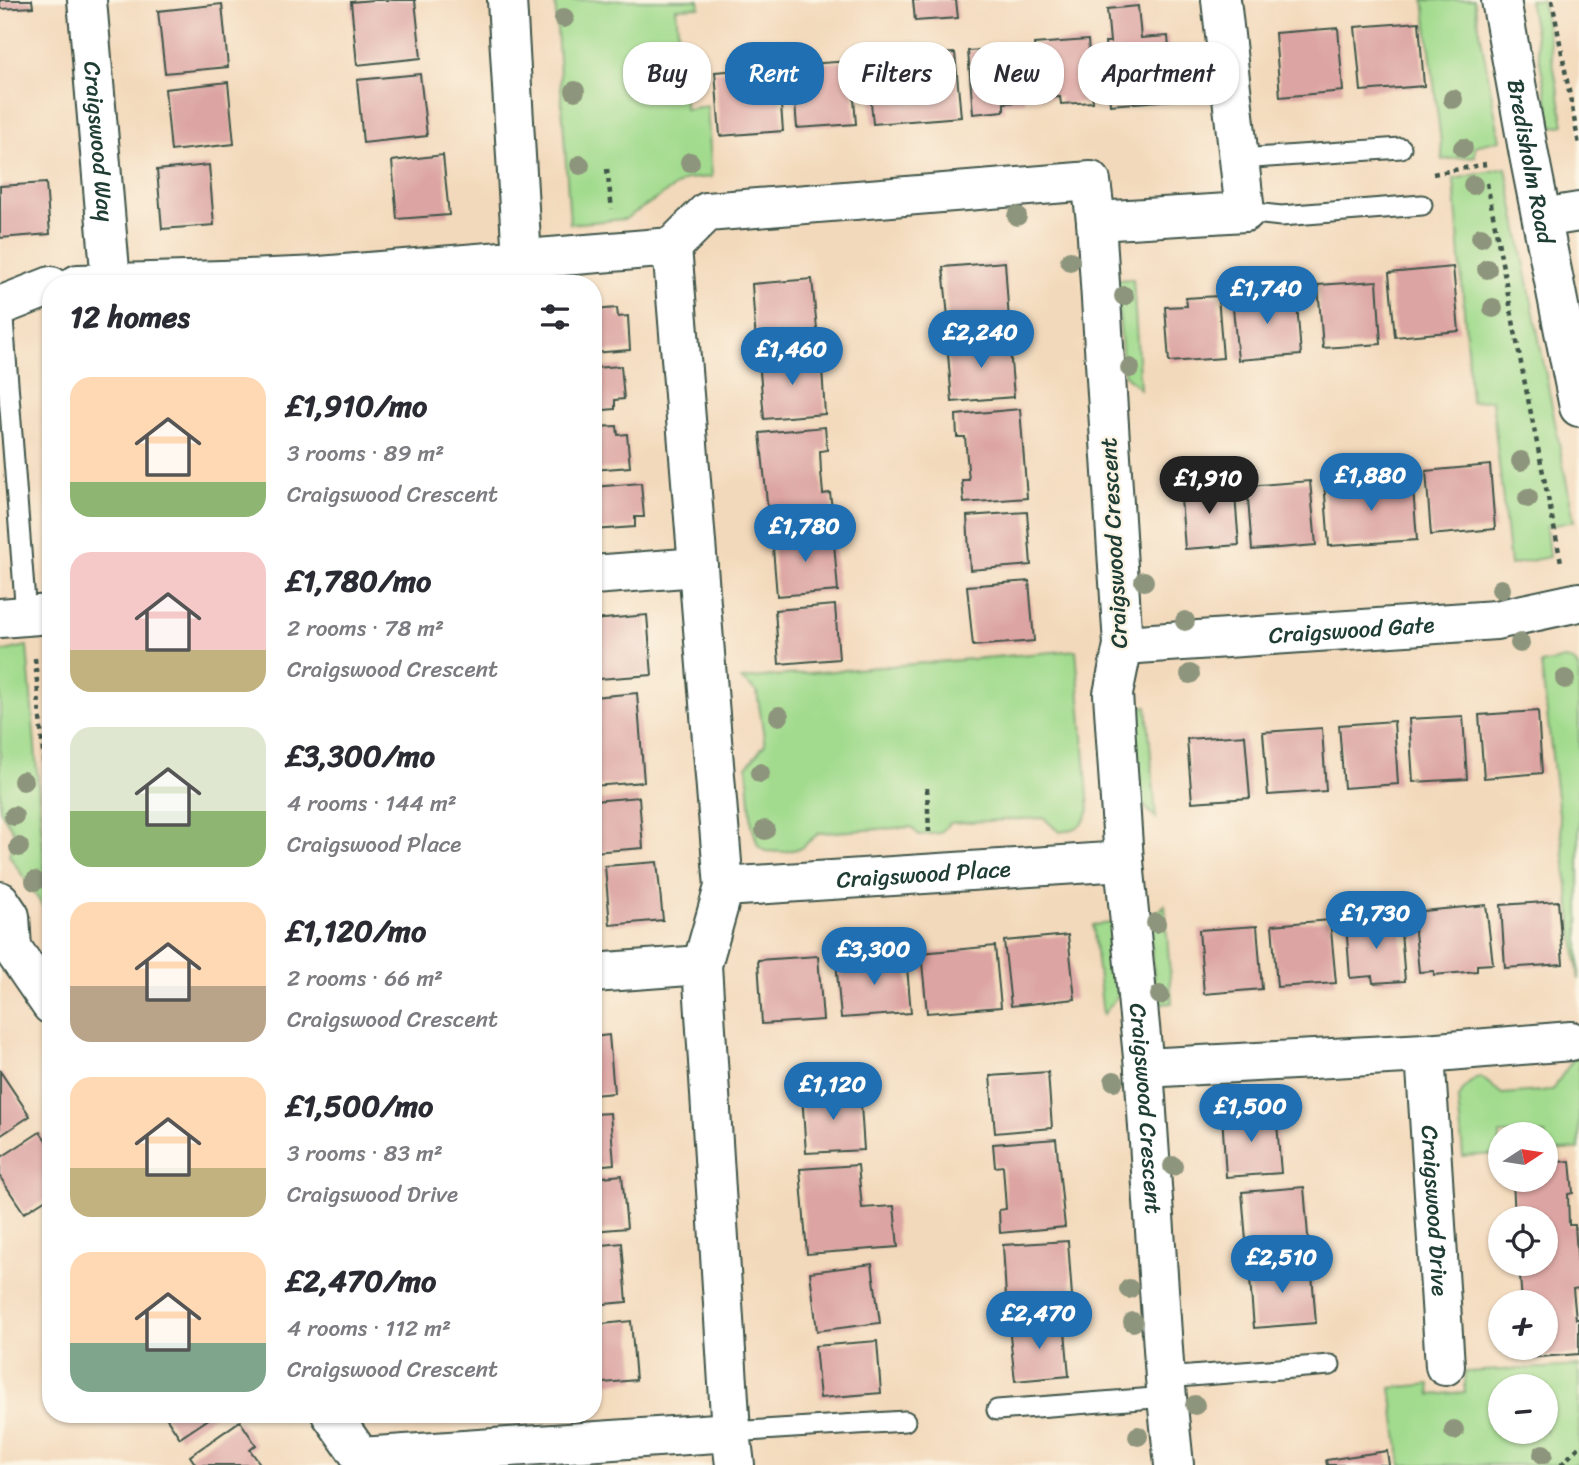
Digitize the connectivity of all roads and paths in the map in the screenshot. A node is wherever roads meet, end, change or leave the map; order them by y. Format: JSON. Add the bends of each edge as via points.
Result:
{"nodes":[{"id":1,"x":87,"y":0,"type":"edge"},
{"id":2,"x":507,"y":0,"type":"edge"},
{"id":3,"x":1221,"y":0,"type":"edge"},
{"id":4,"x":1501,"y":0,"type":"edge"},
{"id":5,"x":1552,"y":0,"type":"edge"},
{"id":6,"x":1579,"y":145,"type":"edge"},
{"id":7,"x":1401,"y":148,"type":"dead end"},
{"id":8,"x":1481,"y":152,"type":"dead end"},
{"id":9,"x":1240,"y":159,"type":"junction"},
{"id":10,"x":1422,"y":205,"type":"dead end"},
{"id":11,"x":1245,"y":212,"type":"junction"},
{"id":12,"x":1579,"y":212,"type":"edge"},
{"id":13,"x":1542,"y":218,"type":"junction"},
{"id":14,"x":1096,"y":221,"type":"junction"},
{"id":15,"x":672,"y":247,"type":"junction"},
{"id":16,"x":522,"y":260,"type":"junction"},
{"id":17,"x":95,"y":275,"type":"edge"},
{"id":18,"x":441,"y":275,"type":"edge"},
{"id":19,"x":42,"y":290,"type":"edge"},
{"id":20,"x":1,"y":306,"type":"edge"},
{"id":21,"x":1579,"y":407,"type":"edge"},
{"id":22,"x":698,"y":567,"type":"junction"},
{"id":23,"x":602,"y":574,"type":"edge"},
{"id":24,"x":1574,"y":603,"type":"edge"},
{"id":25,"x":27,"y":615,"type":"edge"},
{"id":26,"x":1123,"y":645,"type":"junction"},
{"id":27,"x":42,"y":761,"type":"edge"},
{"id":28,"x":1124,"y":861,"type":"junction"},
{"id":29,"x":724,"y":887,"type":"junction"},
{"id":30,"x":0,"y":901,"type":"edge"},
{"id":31,"x":702,"y":965,"type":"junction"},
{"id":32,"x":602,"y":972,"type":"edge"},
{"id":33,"x":42,"y":992,"type":"edge"},
{"id":34,"x":1571,"y":1041,"type":"dead end"},
{"id":35,"x":1425,"y":1053,"type":"junction"},
{"id":36,"x":1143,"y":1068,"type":"junction"},
{"id":37,"x":1330,"y":1366,"type":"dead end"},
{"id":38,"x":1445,"y":1366,"type":"dead end"},
{"id":39,"x":1166,"y":1388,"type":"junction"},
{"id":40,"x":996,"y":1409,"type":"dead end"},
{"id":41,"x":905,"y":1421,"type":"dead end"},
{"id":42,"x":337,"y":1423,"type":"edge"},
{"id":43,"x":1579,"y":1447,"type":"edge"},
{"id":44,"x":733,"y":1448,"type":"edge"},
{"id":45,"x":360,"y":1461,"type":"edge"},
{"id":46,"x":1174,"y":1465,"type":"edge"},
{"id":47,"x":1561,"y":1465,"type":"edge"}],
"edges":[{"from":1,"to":17,"type":"street","name":"Craigswood Way"},
{"from":2,"to":16,"type":"street"},
{"from":3,"to":9,"type":"street"},
{"from":4,"to":13,"type":"street","name":"Bredisholm Road"},
{"from":5,"to":6,"type":"path"},
{"from":7,"to":9,"type":"lane"},
{"from":8,"to":24,"type":"path","via":[[1524,379]]},
{"from":9,"to":11,"type":"street"},
{"from":10,"to":11,"type":"lane","via":[[1281,216]]},
{"from":11,"to":14,"type":"street"},
{"from":12,"to":13,"type":"street"},
{"from":13,"to":21,"type":"street","name":"Bredisholm Road"},
{"from":14,"to":15,"type":"street","name":"Craigswood Crescent","via":[[1091,181],[707,212]]},
{"from":14,"to":26,"type":"street","name":"Craigswood Crescent"},
{"from":15,"to":16,"type":"street"},
{"from":15,"to":22,"type":"street"},
{"from":16,"to":18,"type":"street"},
{"from":19,"to":20,"type":"street"},
{"from":20,"to":25,"type":"lane"},
{"from":22,"to":23,"type":"street"},
{"from":22,"to":29,"type":"street"},
{"from":24,"to":26,"type":"street","name":"Craigswood Gate","via":[[1496,621]]},
{"from":25,"to":27,"type":"path"},
{"from":26,"to":28,"type":"street","name":"Craigswood Crescent","via":[[1113,694]]},
{"from":28,"to":29,"type":"street","name":"Craigswood Place"},
{"from":28,"to":36,"type":"street","name":"Craigswood Crescent"},
{"from":29,"to":31,"type":"street"},
{"from":30,"to":33,"type":"street","via":[[10,916],[12,948]]},
{"from":31,"to":32,"type":"street"},
{"from":31,"to":44,"type":"street"},
{"from":34,"to":35,"type":"street"},
{"from":35,"to":36,"type":"street"},
{"from":35,"to":38,"type":"street","name":"Craigswood Drive"},
{"from":36,"to":39,"type":"street","name":"Craigswood Crescent"},
{"from":37,"to":39,"type":"lane"},
{"from":39,"to":40,"type":"lane"},
{"from":39,"to":46,"type":"street","name":"Craigswood Crescent"},
{"from":41,"to":44,"type":"lane"},
{"from":42,"to":45,"type":"street"},
{"from":43,"to":47,"type":"path"},
{"from":44,"to":45,"type":"street"}]}
